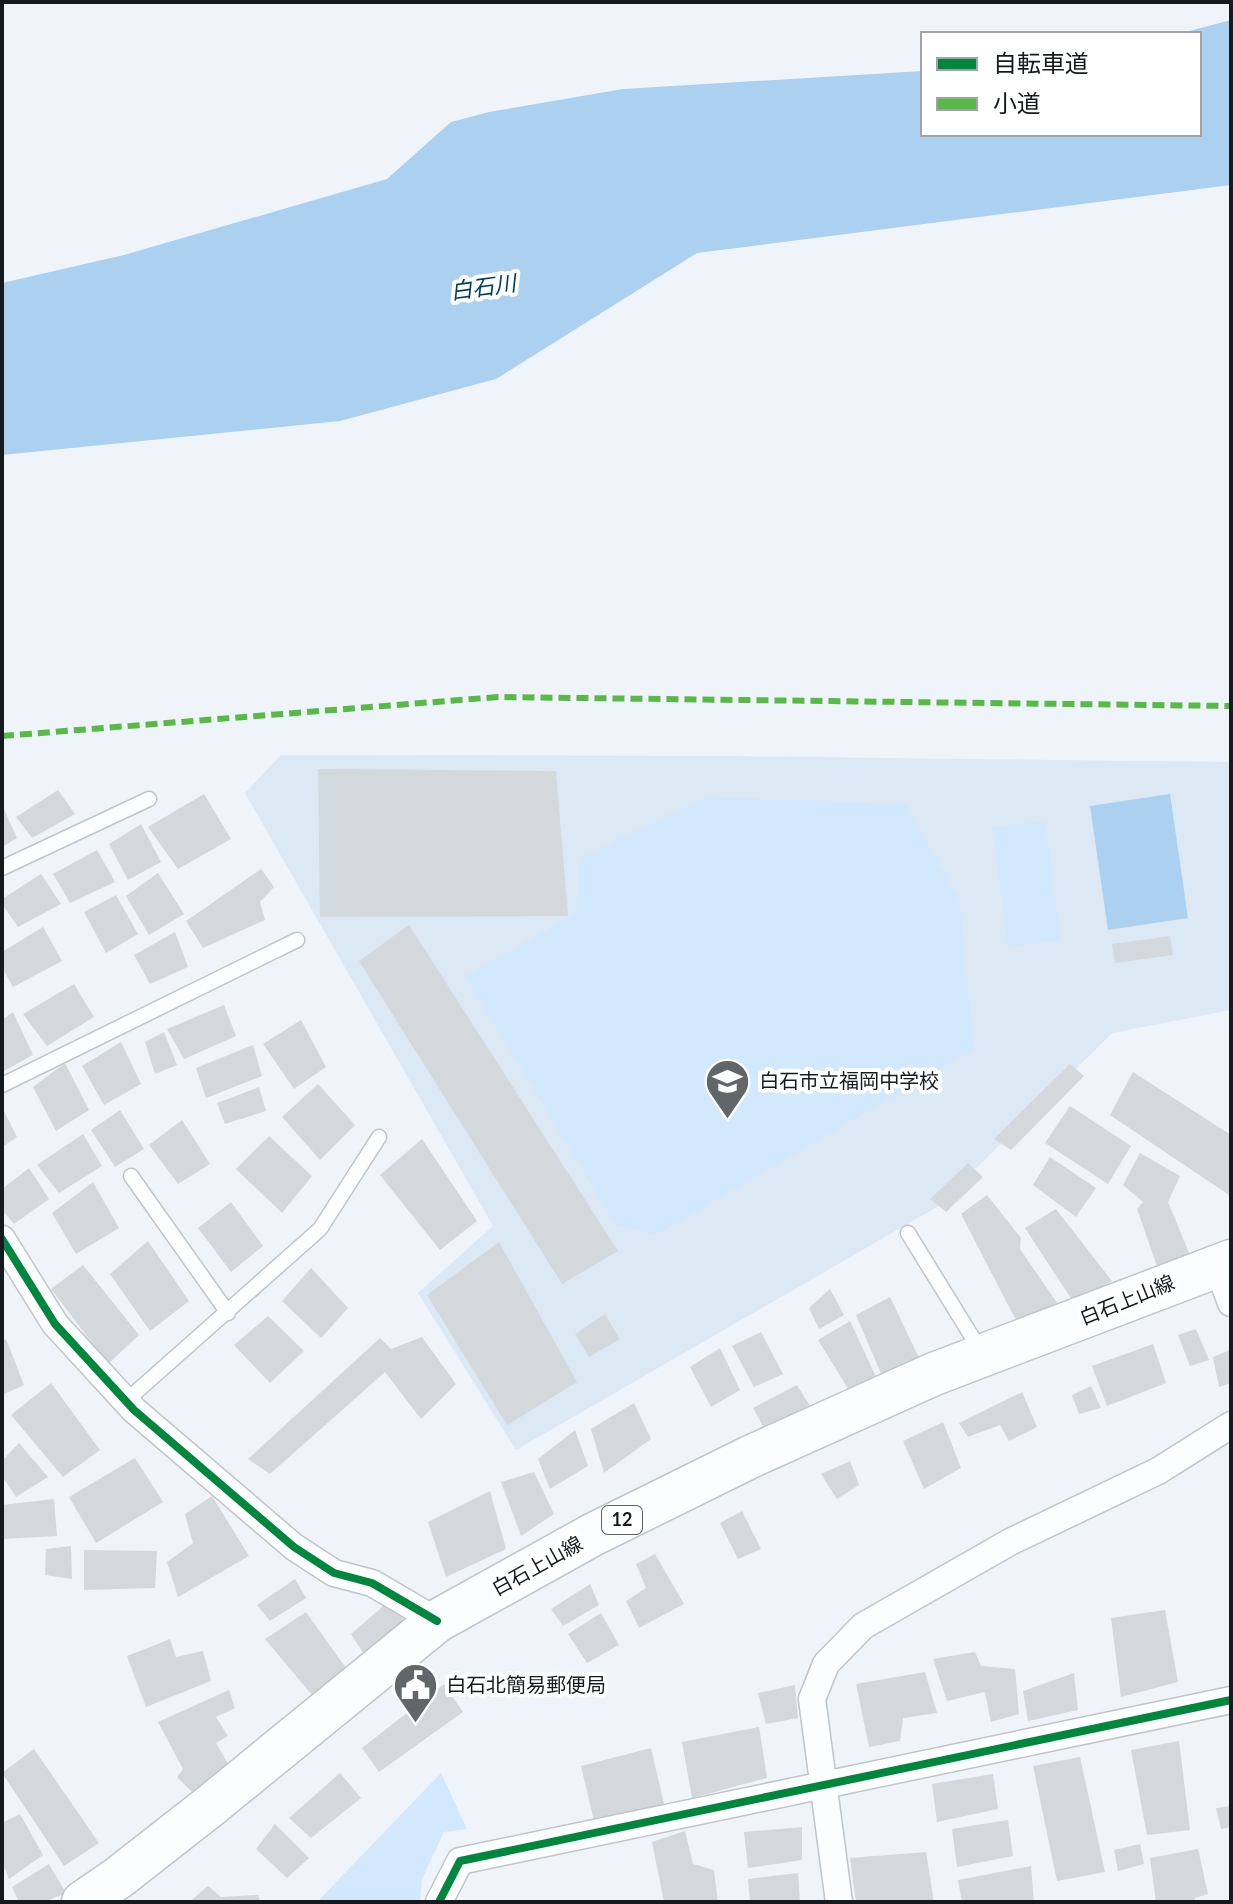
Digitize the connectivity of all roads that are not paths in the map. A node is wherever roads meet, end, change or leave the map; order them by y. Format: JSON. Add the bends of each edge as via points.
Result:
{"nodes":[{"id":1,"x":149,"y":799,"type":"dead end"},
{"id":2,"x":2,"y":868,"type":"edge"},
{"id":3,"x":297,"y":940,"type":"dead end"},
{"id":4,"x":2,"y":1085,"type":"edge"},
{"id":5,"x":379,"y":1137,"type":"dead end"},
{"id":6,"x":131,"y":1176,"type":"dead end"},
{"id":7,"x":908,"y":1233,"type":"dead end"},
{"id":8,"x":2,"y":1239,"type":"edge"},
{"id":9,"x":1224,"y":1263,"type":"edge"},
{"id":10,"x":1231,"y":1303,"type":"edge"},
{"id":11,"x":228,"y":1313,"type":"junction"},
{"id":12,"x":984,"y":1357,"type":"junction"},
{"id":13,"x":126,"y":1401,"type":"junction"},
{"id":14,"x":1231,"y":1425,"type":"edge"},
{"id":15,"x":437,"y":1621,"type":"junction"},
{"id":16,"x":1231,"y":1700,"type":"edge"},
{"id":17,"x":823,"y":1785,"type":"junction"},
{"id":18,"x":83,"y":1902,"type":"edge"},
{"id":19,"x":439,"y":1902,"type":"edge"},
{"id":20,"x":839,"y":1902,"type":"edge"}],
"edges":[{"from":1,"to":2,"type":"lane"},
{"from":3,"to":4,"type":"lane"},
{"from":5,"to":11,"type":"lane","via":[[320,1229]]},
{"from":6,"to":11,"type":"lane"},
{"from":7,"to":12,"type":"lane"},
{"from":8,"to":13,"type":"street","via":[[55,1324]]},
{"from":9,"to":10,"type":"street"},
{"from":9,"to":12,"type":"main road","name":"白石上山線","number":"12"},
{"from":11,"to":13,"type":"lane"},
{"from":12,"to":15,"type":"main road","name":"白石上山線","number":"12","via":[[934,1374],[750,1457],[594,1534]]},
{"from":13,"to":15,"type":"street","via":[[294,1547],[334,1573],[372,1583]]},
{"from":14,"to":17,"type":"street","via":[[1158,1471],[1010,1542],[863,1626],[826,1664],[812,1699]]},
{"from":15,"to":18,"type":"main road","name":"白石上山線","number":"12"},
{"from":16,"to":17,"type":"street"},
{"from":17,"to":19,"type":"street","via":[[460,1861]]},
{"from":17,"to":20,"type":"street"}]}
